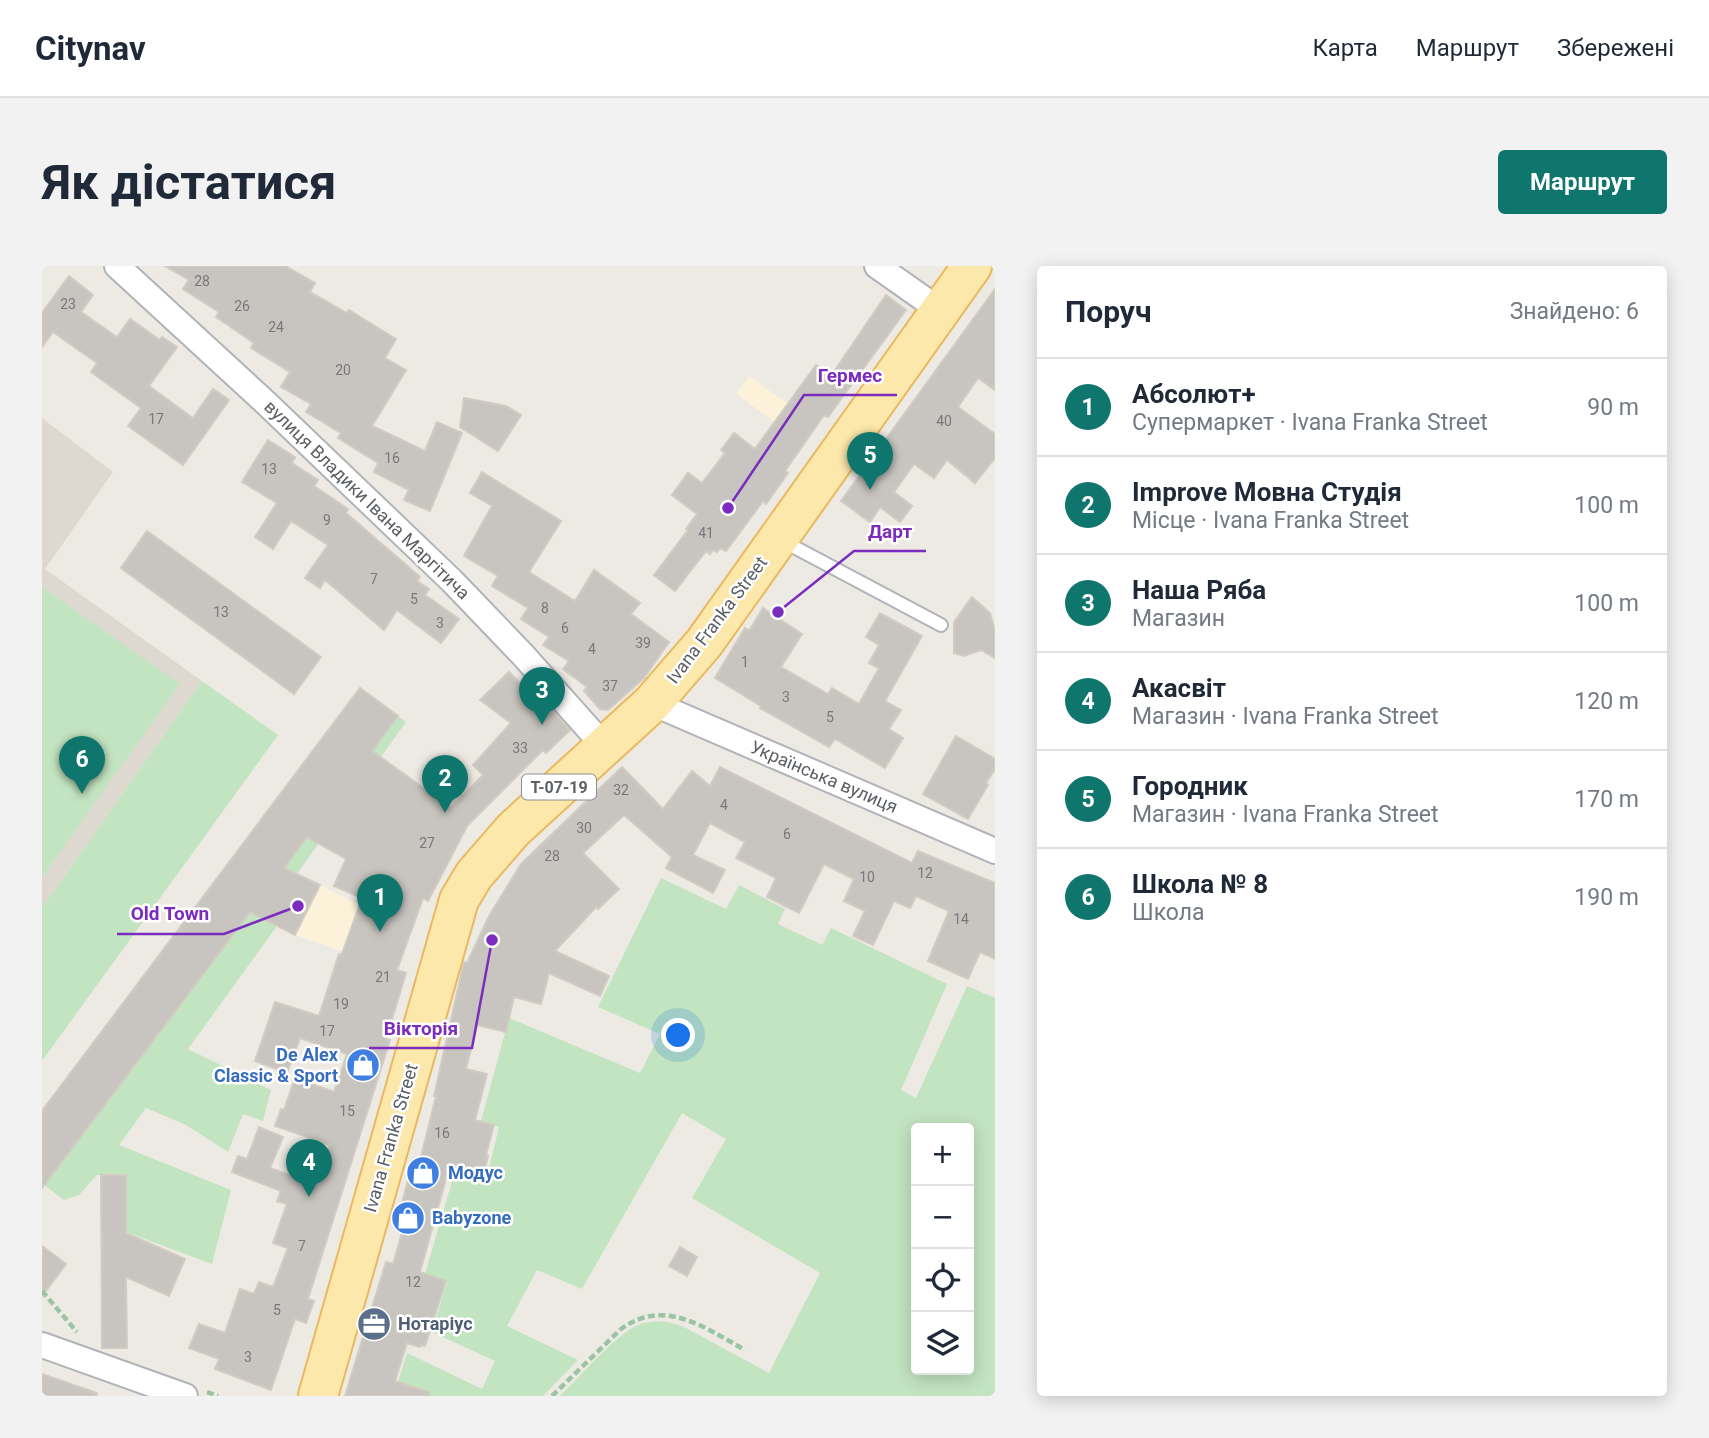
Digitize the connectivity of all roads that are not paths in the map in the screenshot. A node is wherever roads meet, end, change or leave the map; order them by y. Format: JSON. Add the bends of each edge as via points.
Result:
{"nodes":[{"id":1,"x":117,"y":266,"type":"edge"},
{"id":2,"x":877,"y":266,"type":"edge"},
{"id":3,"x":972,"y":266,"type":"edge"},
{"id":4,"x":941,"y":311,"type":"junction"},
{"id":5,"x":779,"y":538,"type":"junction"},
{"id":6,"x":942,"y":625,"type":"dead end"},
{"id":7,"x":652,"y":704,"type":"junction"},
{"id":8,"x":604,"y":746,"type":"junction"},
{"id":9,"x":995,"y":851,"type":"edge"},
{"id":10,"x":42,"y":1345,"type":"edge"},
{"id":11,"x":185,"y":1396,"type":"edge"},
{"id":12,"x":318,"y":1396,"type":"edge"}],
"edges":[{"from":1,"to":8,"type":"street","name":"вулиця Владики Івана Маргітича","via":[[452,581]]},
{"from":2,"to":4,"type":"street"},
{"from":3,"to":4,"type":"main road","name":"Ivana Franka Street","number":"Т-07-19"},
{"from":4,"to":5,"type":"main road","name":"Ivana Franka Street","number":"Т-07-19"},
{"from":5,"to":6,"type":"lane"},
{"from":5,"to":7,"type":"main road","name":"Ivana Franka Street","number":"Т-07-19","via":[[705,643]]},
{"from":7,"to":8,"type":"main road","name":"Ivana Franka Street","number":"Т-07-19"},
{"from":7,"to":9,"type":"street","name":"Українська вулиця"},
{"from":8,"to":12,"type":"main road","name":"Ivana Franka Street","number":"Т-07-19","via":[[513,830],[459,900]]},
{"from":10,"to":11,"type":"street"}]}
